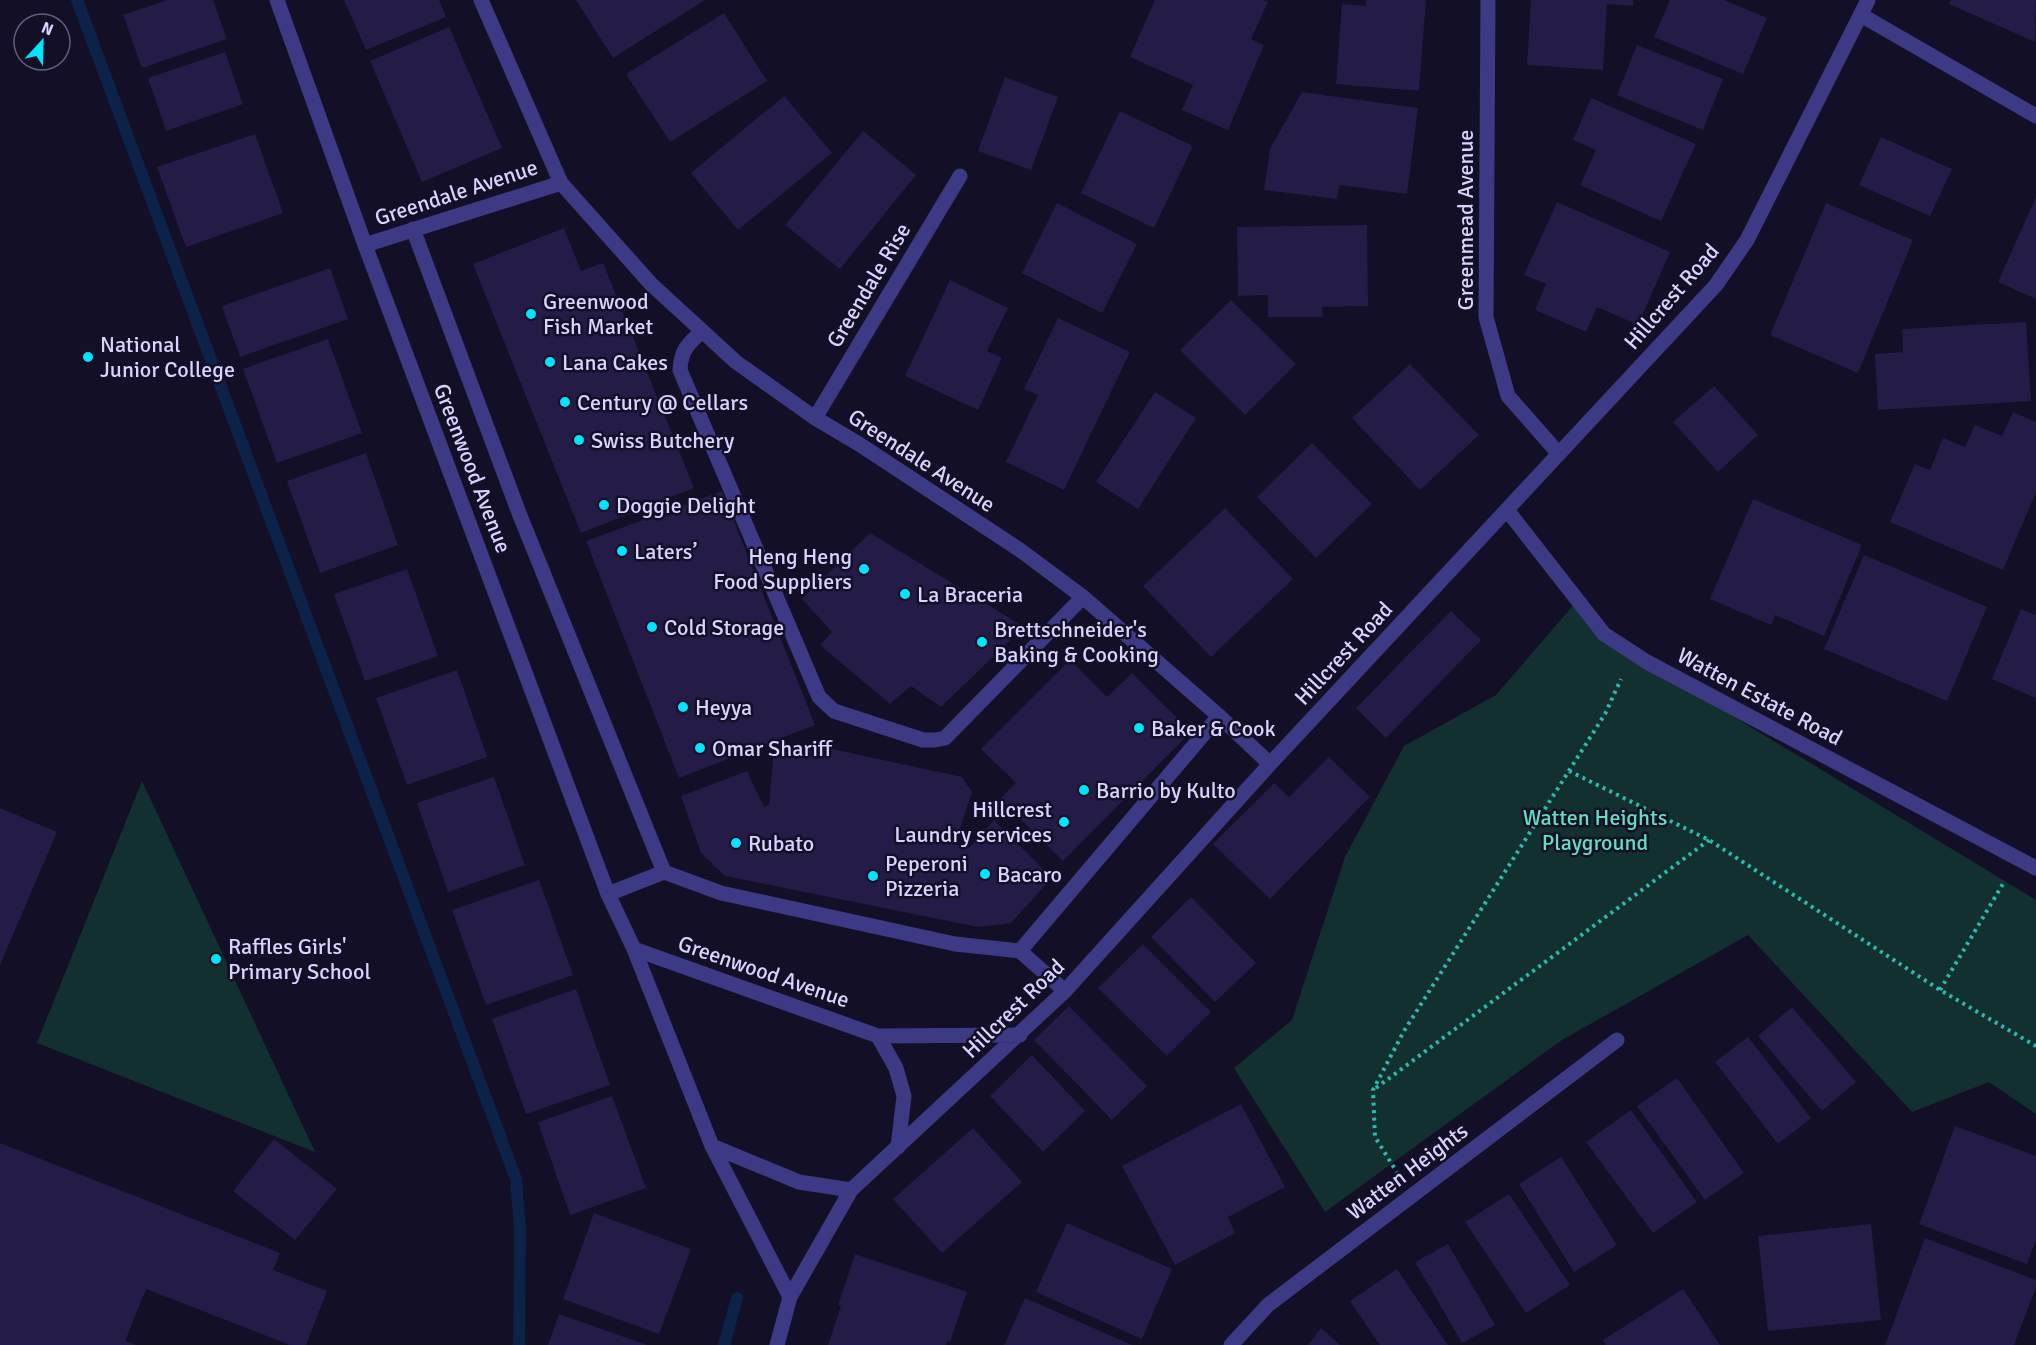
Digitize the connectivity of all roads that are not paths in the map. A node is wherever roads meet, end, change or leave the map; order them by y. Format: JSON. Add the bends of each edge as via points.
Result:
{"nodes":[{"id":1,"x":277,"y":0,"type":"edge"},
{"id":2,"x":481,"y":0,"type":"edge"},
{"id":3,"x":1488,"y":0,"type":"edge"},
{"id":4,"x":1868,"y":0,"type":"edge"},
{"id":5,"x":1861,"y":15,"type":"junction"},
{"id":6,"x":2036,"y":116,"type":"edge"},
{"id":7,"x":960,"y":176,"type":"dead end"},
{"id":8,"x":561,"y":183,"type":"junction"},
{"id":9,"x":413,"y":229,"type":"junction"},
{"id":10,"x":365,"y":245,"type":"junction"},
{"id":11,"x":702,"y":331,"type":"junction"},
{"id":12,"x":814,"y":418,"type":"junction"},
{"id":13,"x":1559,"y":454,"type":"junction"},
{"id":14,"x":1507,"y":510,"type":"junction"},
{"id":15,"x":1083,"y":597,"type":"junction"},
{"id":16,"x":1219,"y":716,"type":"junction"},
{"id":17,"x":1270,"y":764,"type":"junction"},
{"id":18,"x":2036,"y":868,"type":"edge"},
{"id":19,"x":664,"y":872,"type":"junction"},
{"id":20,"x":608,"y":894,"type":"junction"},
{"id":21,"x":634,"y":949,"type":"junction"},
{"id":22,"x":1020,"y":951,"type":"junction"},
{"id":23,"x":1065,"y":991,"type":"junction"},
{"id":24,"x":1020,"y":1035,"type":"junction"},
{"id":25,"x":878,"y":1036,"type":"junction"},
{"id":26,"x":1617,"y":1040,"type":"dead end"},
{"id":27,"x":712,"y":1146,"type":"junction"},
{"id":28,"x":898,"y":1147,"type":"junction"},
{"id":29,"x":851,"y":1190,"type":"junction"},
{"id":30,"x":790,"y":1297,"type":"junction"},
{"id":31,"x":777,"y":1345,"type":"edge"},
{"id":32,"x":1231,"y":1345,"type":"edge"}],
"edges":[{"from":1,"to":10,"type":"street","name":"Greenwood Avenue"},
{"from":2,"to":8,"type":"street","name":"Greendale Avenue"},
{"from":3,"to":13,"type":"street","name":"Greenmead Avenue","via":[[1486,317],[1508,396]]},
{"from":4,"to":5,"type":"street","name":"Hillcrest Road"},
{"from":5,"to":6,"type":"street"},
{"from":5,"to":13,"type":"street","name":"Hillcrest Road","via":[[1748,240],[1716,285]]},
{"from":7,"to":12,"type":"street","name":"Greendale Rise"},
{"from":8,"to":9,"type":"street","name":"Greendale Avenue"},
{"from":8,"to":11,"type":"street","name":"Greendale Avenue","via":[[651,284]]},
{"from":9,"to":10,"type":"street","name":"Greendale Avenue"},
{"from":9,"to":19,"type":"street","name":"Greenwood Avenue","via":[[519,513]]},
{"from":10,"to":20,"type":"street","name":"Greenwood Avenue"},
{"from":11,"to":12,"type":"street","name":"Greendale Avenue","via":[[736,362]]},
{"from":11,"to":15,"type":"street","via":[[681,356],[680,370],[819,697],[834,711],[923,740],[945,738]]},
{"from":12,"to":15,"type":"street","name":"Greendale Avenue","via":[[1020,550]]},
{"from":13,"to":14,"type":"street","name":"Hillcrest Road"},
{"from":14,"to":17,"type":"street","name":"Hillcrest Road"},
{"from":14,"to":18,"type":"street","name":"Watten Estate Road","via":[[1604,634],[1647,662]]},
{"from":15,"to":16,"type":"street","name":"Greendale Avenue"},
{"from":16,"to":17,"type":"street","name":"Greendale Avenue"},
{"from":16,"to":22,"type":"street"},
{"from":17,"to":23,"type":"street","name":"Hillcrest Road"},
{"from":19,"to":20,"type":"street"},
{"from":19,"to":22,"type":"street","via":[[721,893],[955,944]]},
{"from":20,"to":21,"type":"street","name":"Greenwood Avenue"},
{"from":21,"to":25,"type":"street","name":"Greenwood Avenue"},
{"from":21,"to":27,"type":"street","name":"Greenwood Avenue"},
{"from":22,"to":23,"type":"street"},
{"from":23,"to":24,"type":"street","name":"Hillcrest Road"},
{"from":24,"to":25,"type":"street","name":"Greenwood Avenue"},
{"from":24,"to":28,"type":"street","name":"Hillcrest Road"},
{"from":25,"to":28,"type":"street","via":[[896,1068],[904,1096]]},
{"from":26,"to":32,"type":"street","name":"Watten Heights","via":[[1268,1305]]},
{"from":27,"to":29,"type":"street","via":[[799,1182]]},
{"from":27,"to":30,"type":"street","name":"Greenwood Avenue"},
{"from":28,"to":29,"type":"street","name":"Hillcrest Road"},
{"from":29,"to":30,"type":"street","name":"Hillcrest Road"},
{"from":30,"to":31,"type":"street","name":"Hillcrest Road"}]}
